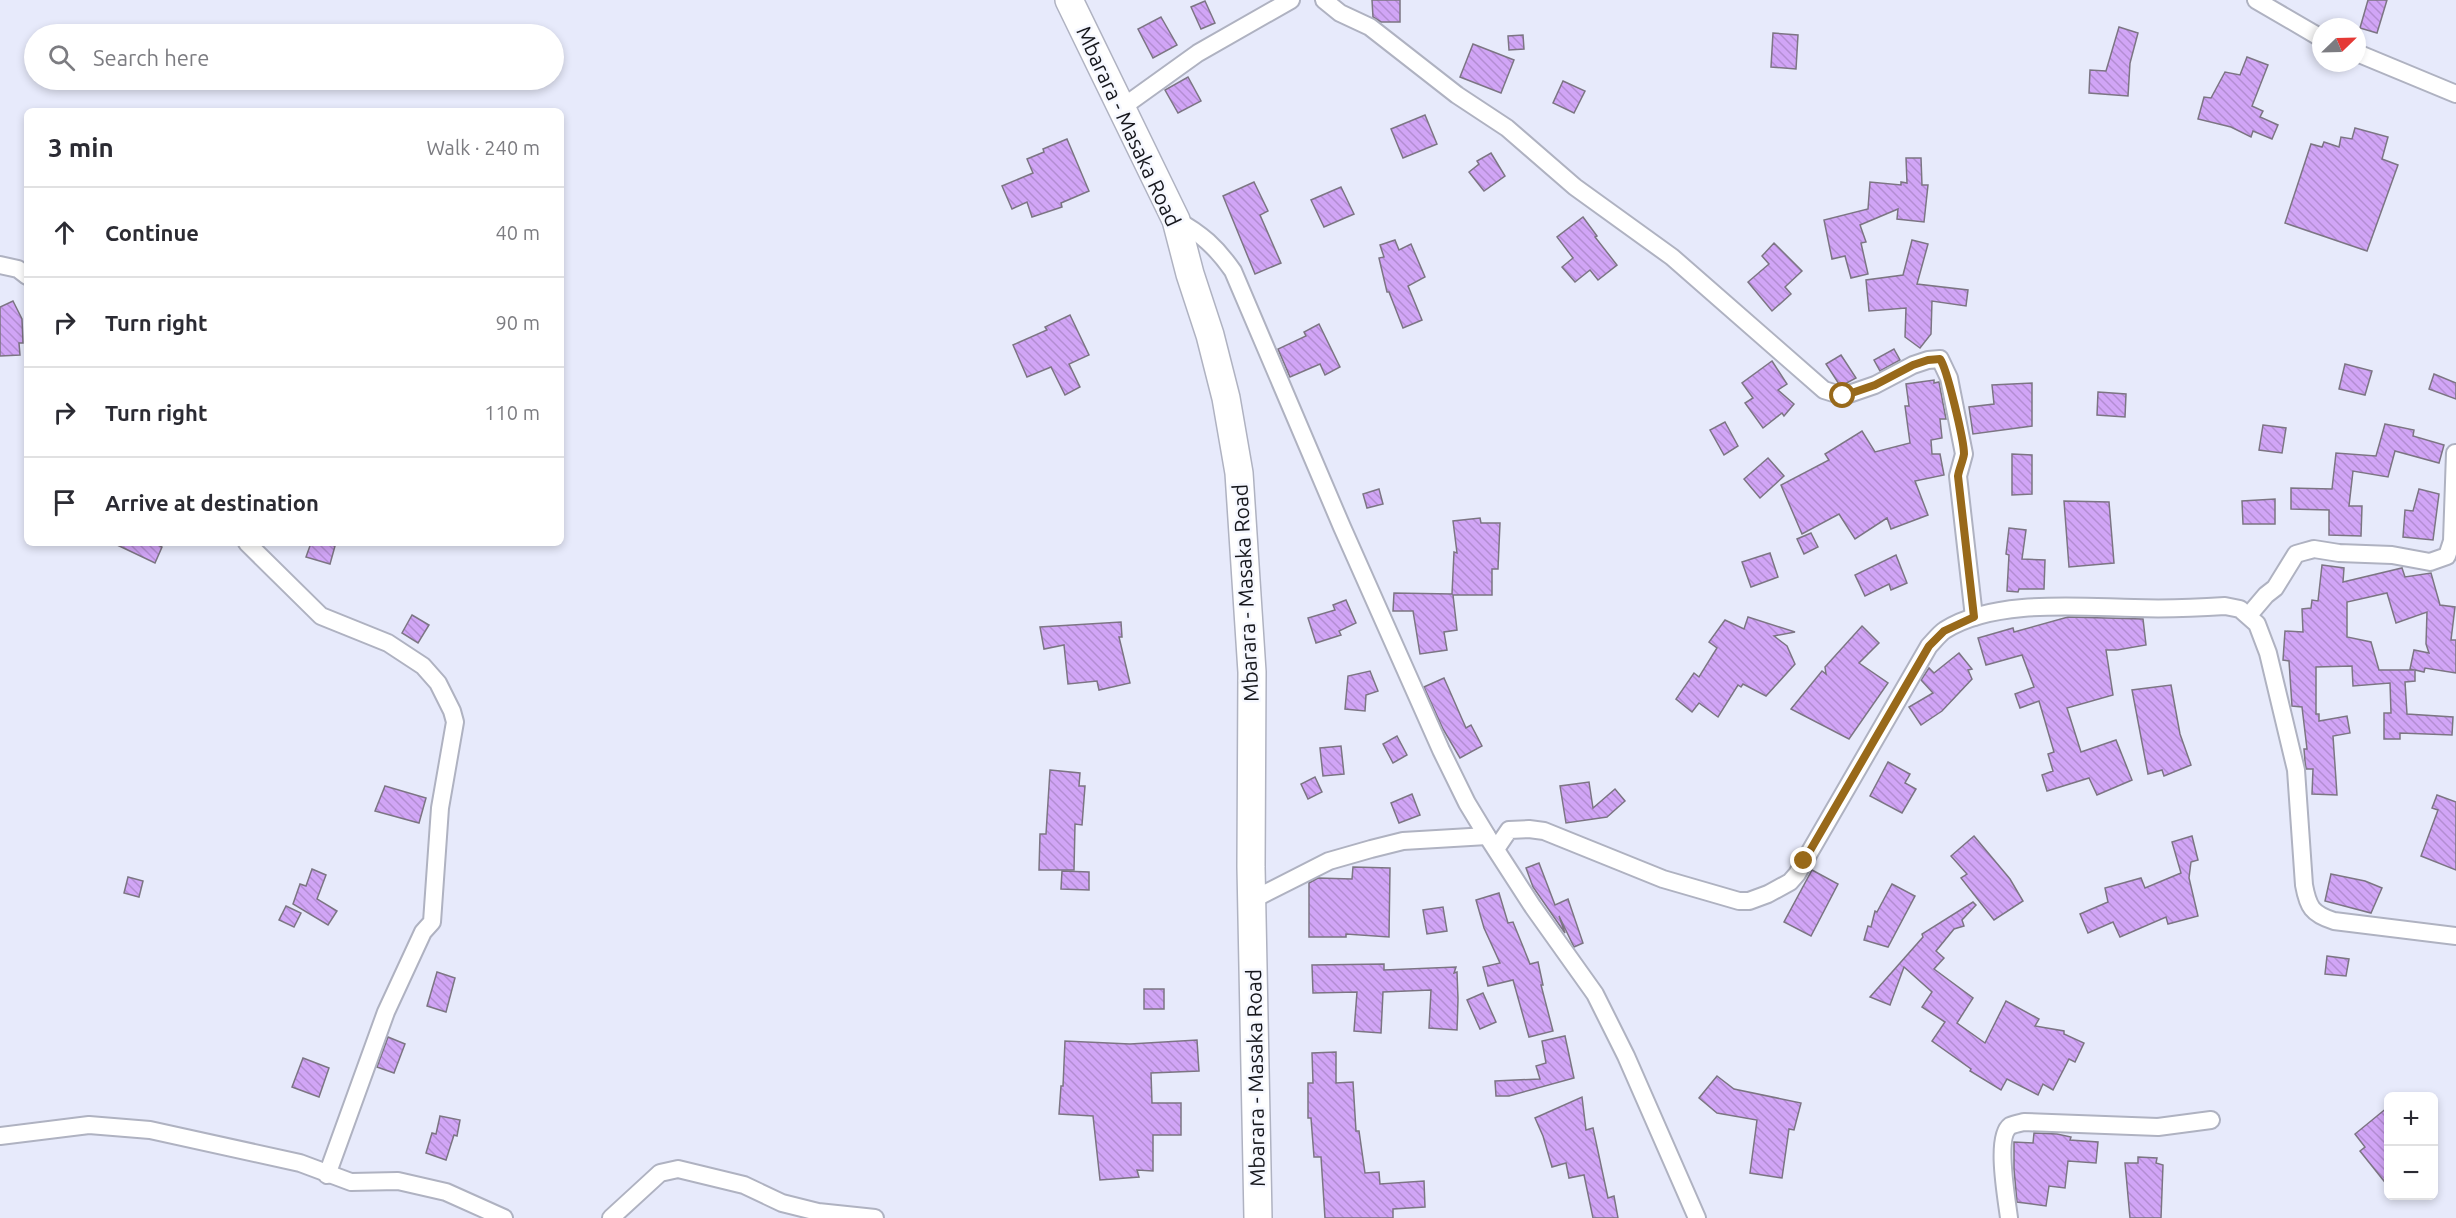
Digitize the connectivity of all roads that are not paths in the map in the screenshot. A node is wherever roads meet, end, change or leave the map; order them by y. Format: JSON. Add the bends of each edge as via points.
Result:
{"nodes":[{"id":1,"x":1069,"y":0,"type":"edge"},
{"id":2,"x":1291,"y":0,"type":"edge"},
{"id":3,"x":1324,"y":0,"type":"edge"},
{"id":4,"x":2256,"y":0,"type":"edge"},
{"id":5,"x":2312,"y":33,"type":"edge"},
{"id":6,"x":2366,"y":57,"type":"edge"},
{"id":7,"x":2456,"y":93,"type":"edge"},
{"id":8,"x":1120,"y":109,"type":"junction"},
{"id":9,"x":1176,"y":220,"type":"junction"},
{"id":10,"x":0,"y":265,"type":"edge"},
{"id":11,"x":24,"y":274,"type":"edge"},
{"id":12,"x":2455,"y":453,"type":"edge"},
{"id":13,"x":250,"y":546,"type":"edge"},
{"id":14,"x":2249,"y":615,"type":"junction"},
{"id":15,"x":1974,"y":617,"type":"junction"},
{"id":16,"x":1491,"y":842,"type":"junction"},
{"id":17,"x":1252,"y":900,"type":"junction"},
{"id":18,"x":2456,"y":936,"type":"edge"},
{"id":19,"x":2211,"y":1120,"type":"dead end"},
{"id":20,"x":0,"y":1136,"type":"edge"},
{"id":21,"x":327,"y":1175,"type":"junction"},
{"id":22,"x":504,"y":1218,"type":"edge"},
{"id":23,"x":611,"y":1218,"type":"edge"},
{"id":24,"x":875,"y":1218,"type":"edge"},
{"id":25,"x":1258,"y":1218,"type":"edge"},
{"id":26,"x":1697,"y":1218,"type":"edge"},
{"id":27,"x":2009,"y":1218,"type":"edge"}],
"edges":[{"from":1,"to":8,"type":"highway","name":"Mbarara - Masaka Road"},
{"from":2,"to":8,"type":"street","via":[[1198,53]]},
{"from":3,"to":15,"type":"street","via":[[1370,27],[1457,95],[1507,128],[1575,187],[1672,257],[1824,390],[1843,396],[1913,365],[1940,359],[1949,378],[1964,454],[1958,476]]},
{"from":4,"to":5,"type":"street"},
{"from":6,"to":7,"type":"street"},
{"from":8,"to":9,"type":"highway","name":"Mbarara - Masaka Road"},
{"from":9,"to":16,"type":"street","via":[[1214,246],[1233,271],[1437,740]]},
{"from":9,"to":17,"type":"highway","name":"Mbarara - Masaka Road","via":[[1226,398],[1239,473],[1252,672]]},
{"from":10,"to":11,"type":"street"},
{"from":12,"to":14,"type":"street","via":[[2452,541],[2447,556],[2430,562],[2392,555],[2339,554],[2314,549],[2302,552],[2296,554],[2275,588]]},
{"from":13,"to":21,"type":"street","via":[[321,616],[388,643],[423,666],[438,683],[455,722],[440,808],[432,922],[423,932],[386,1012]]},
{"from":14,"to":15,"type":"street","via":[[2225,606],[2144,609],[2070,605]]},
{"from":14,"to":18,"type":"street","via":[[2257,624],[2268,653],[2296,770],[2304,885],[2313,910],[2334,921]]},
{"from":15,"to":16,"type":"street","via":[[1944,631],[1929,646],[1797,874],[1779,888],[1738,901],[1663,879],[1544,831],[1509,830]]},
{"from":16,"to":17,"type":"street","via":[[1403,841],[1329,861]]},
{"from":16,"to":26,"type":"street","via":[[1595,994]]},
{"from":17,"to":25,"type":"highway","name":"Mbarara - Masaka Road"},
{"from":19,"to":27,"type":"street","via":[[2158,1127],[2024,1122],[2010,1126],[2005,1133],[2002,1164]]},
{"from":20,"to":21,"type":"street","via":[[89,1125],[150,1130],[300,1163]]},
{"from":21,"to":22,"type":"street","via":[[351,1182],[398,1181],[446,1192]]},
{"from":23,"to":24,"type":"street","via":[[660,1173],[678,1169],[744,1185],[782,1203],[818,1212]]}]}
